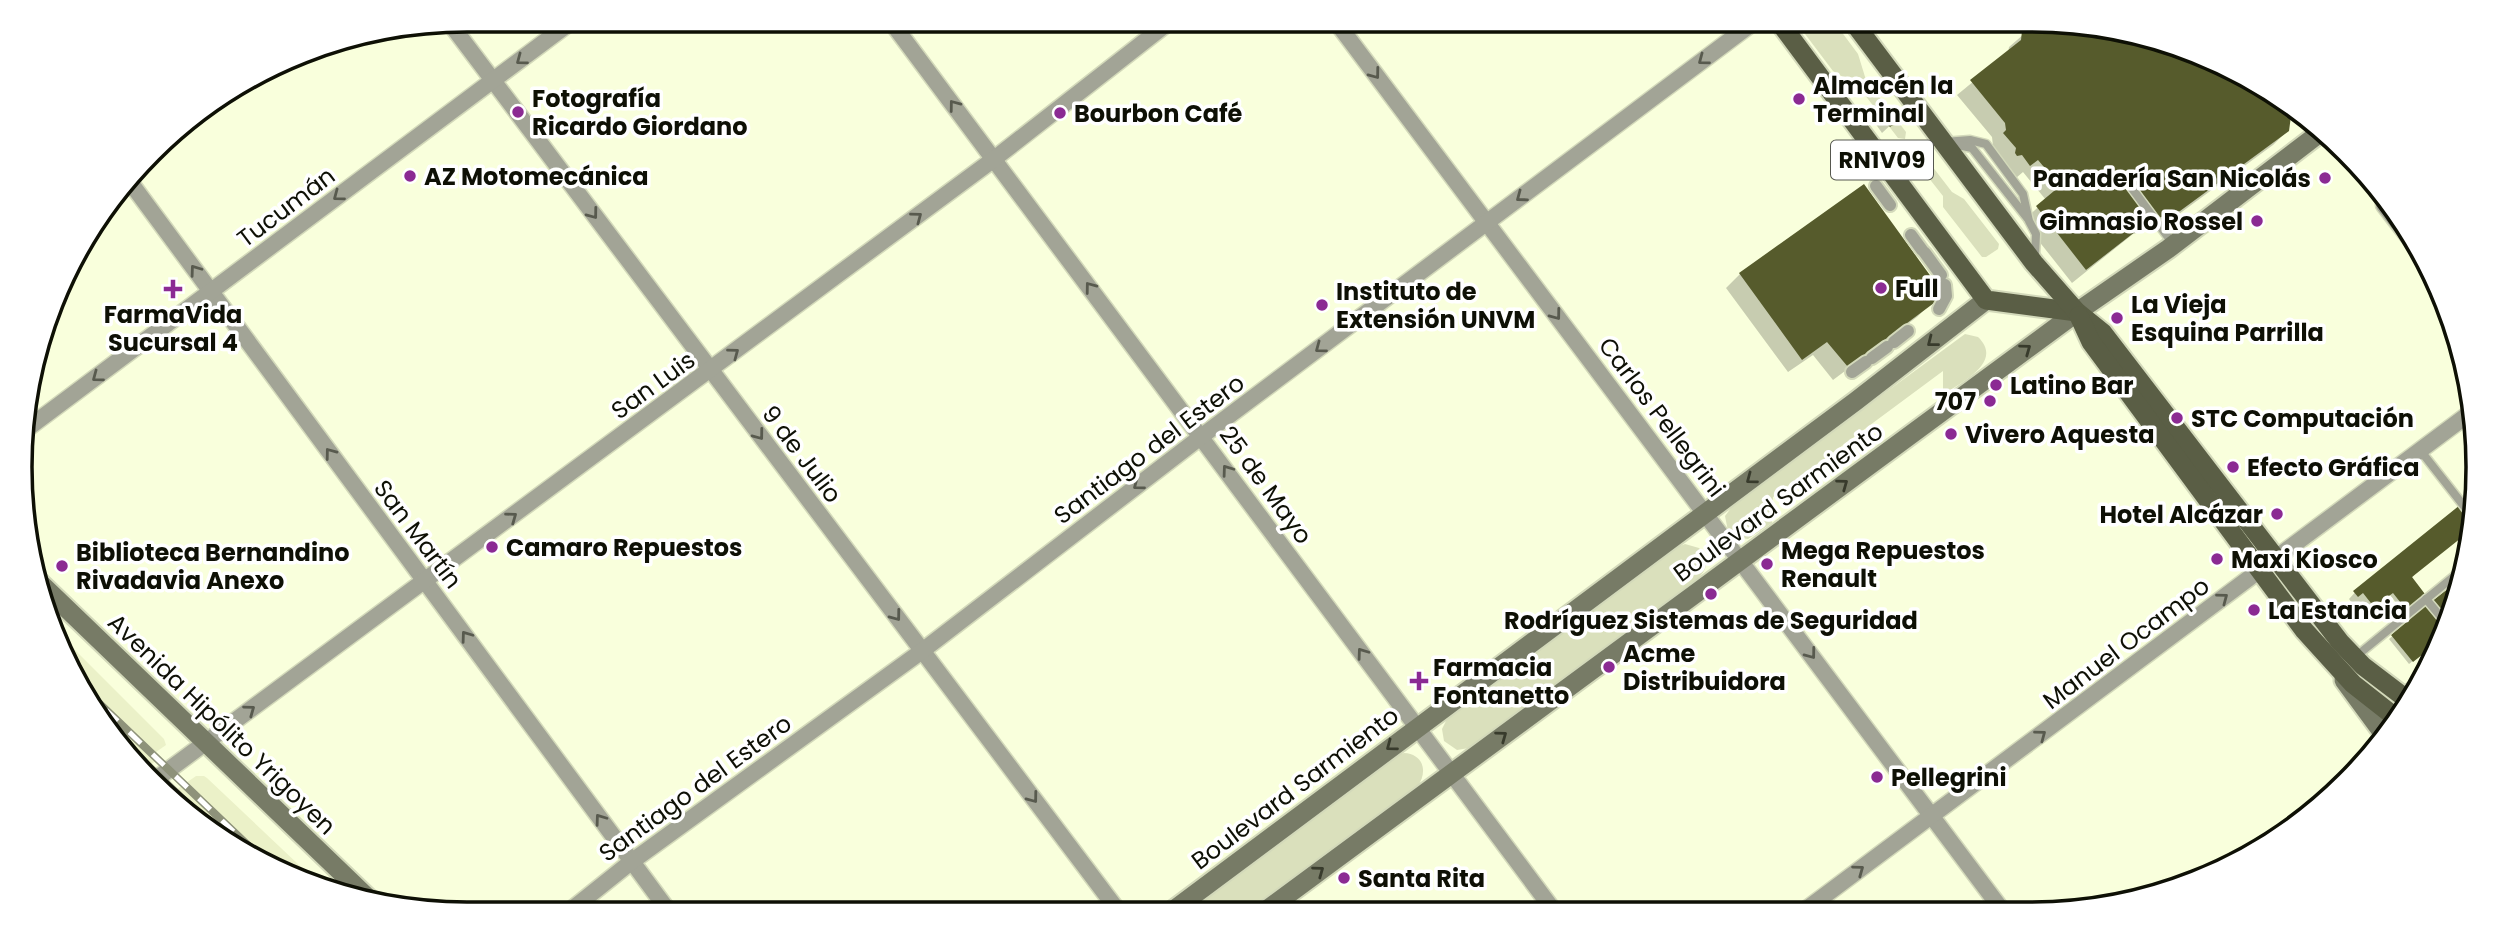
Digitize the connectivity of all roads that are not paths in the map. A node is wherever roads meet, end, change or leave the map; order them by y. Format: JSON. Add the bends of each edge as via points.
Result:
{"nodes":[{"id":1,"x":456,"y":32,"type":"edge"},
{"id":2,"x":558,"y":32,"type":"edge"},
{"id":3,"x":899,"y":32,"type":"edge"},
{"id":4,"x":1156,"y":32,"type":"edge"},
{"id":5,"x":1344,"y":32,"type":"edge"},
{"id":6,"x":1741,"y":32,"type":"edge"},
{"id":7,"x":1787,"y":32,"type":"edge"},
{"id":8,"x":1861,"y":32,"type":"edge"},
{"id":9,"x":493,"y":81,"type":"junction"},
{"id":10,"x":2315,"y":137,"type":"edge"},
{"id":11,"x":1944,"y":142,"type":"junction"},
{"id":12,"x":994,"y":159,"type":"junction"},
{"id":13,"x":2127,"y":183,"type":"dead end"},
{"id":14,"x":1876,"y":186,"type":"dead end"},
{"id":15,"x":133,"y":187,"type":"edge"},
{"id":16,"x":2006,"y":192,"type":"junction"},
{"id":17,"x":1890,"y":205,"type":"dead end"},
{"id":18,"x":2002,"y":220,"type":"junction"},
{"id":19,"x":2029,"y":221,"type":"junction"},
{"id":20,"x":1486,"y":223,"type":"junction"},
{"id":21,"x":1911,"y":235,"type":"dead end"},
{"id":22,"x":2168,"y":237,"type":"dead end"},
{"id":23,"x":2034,"y":263,"type":"junction"},
{"id":24,"x":210,"y":292,"type":"junction"},
{"id":25,"x":1986,"y":300,"type":"junction"},
{"id":26,"x":1939,"y":309,"type":"dead end"},
{"id":27,"x":2077,"y":312,"type":"junction"},
{"id":28,"x":1908,"y":331,"type":"dead end"},
{"id":29,"x":711,"y":370,"type":"junction"},
{"id":30,"x":1852,"y":372,"type":"dead end"},
{"id":31,"x":2463,"y":418,"type":"edge"},
{"id":32,"x":34,"y":424,"type":"edge"},
{"id":33,"x":1202,"y":436,"type":"junction"},
{"id":34,"x":2420,"y":450,"type":"junction"},
{"id":35,"x":2464,"y":506,"type":"edge"},
{"id":36,"x":1706,"y":513,"type":"junction"},
{"id":37,"x":1740,"y":560,"type":"junction"},
{"id":38,"x":2267,"y":566,"type":"junction"},
{"id":39,"x":2451,"y":579,"type":"edge"},
{"id":40,"x":426,"y":581,"type":"junction"},
{"id":41,"x":51,"y":593,"type":"edge"},
{"id":42,"x":2426,"y":599,"type":"junction"},
{"id":43,"x":2439,"y":615,"type":"edge"},
{"id":44,"x":922,"y":651,"type":"junction"},
{"id":45,"x":2351,"y":655,"type":"junction"},
{"id":46,"x":2336,"y":668,"type":"junction"},
{"id":47,"x":2400,"y":695,"type":"edge"},
{"id":48,"x":2390,"y":711,"type":"edge"},
{"id":49,"x":2389,"y":713,"type":"edge"},
{"id":50,"x":1416,"y":727,"type":"junction"},
{"id":51,"x":2379,"y":727,"type":"edge"},
{"id":52,"x":205,"y":743,"type":"junction"},
{"id":53,"x":1451,"y":774,"type":"junction"},
{"id":54,"x":161,"y":776,"type":"edge"},
{"id":55,"x":1932,"y":817,"type":"junction"},
{"id":56,"x":631,"y":862,"type":"junction"},
{"id":57,"x":357,"y":888,"type":"edge"},
{"id":58,"x":581,"y":902,"type":"edge"},
{"id":59,"x":662,"y":902,"type":"edge"},
{"id":60,"x":1111,"y":902,"type":"edge"},
{"id":61,"x":1184,"y":902,"type":"edge"},
{"id":62,"x":1278,"y":902,"type":"edge"},
{"id":63,"x":1547,"y":902,"type":"edge"},
{"id":64,"x":1816,"y":902,"type":"edge"},
{"id":65,"x":1996,"y":902,"type":"edge"}],
"edges":[{"from":1,"to":9,"type":"street","name":"9 de Julio"},
{"from":2,"to":9,"type":"street","name":"Tucumán","one_way":true},
{"from":12,"to":3,"type":"street","name":"25 de Mayo","one_way":true},
{"from":4,"to":12,"type":"street","name":"San Luis"},
{"from":5,"to":20,"type":"street","name":"Carlos Pellegrini","one_way":true},
{"from":6,"to":20,"type":"street","name":"Santiago del Estero","one_way":true},
{"from":7,"to":25,"type":"main road","number":"RN1V09"},
{"from":8,"to":11,"type":"main road","number":"RN1V09"},
{"from":9,"to":24,"type":"street","name":"Tucumán","one_way":true},
{"from":9,"to":29,"type":"street","name":"9 de Julio","one_way":true},
{"from":10,"to":27,"type":"main road","name":"Boulevard Sarmiento"},
{"from":11,"to":16,"type":"lane","via":[[1972,148]]},
{"from":11,"to":18,"type":"main road","number":"RN1V09"},
{"from":11,"to":19,"type":"lane","via":[[1986,144],[2023,194]]},
{"from":29,"to":12,"type":"street","name":"San Luis","one_way":true},
{"from":33,"to":12,"type":"street","name":"25 de Mayo","one_way":true},
{"from":13,"to":22,"type":"lane"},
{"from":14,"to":17,"type":"street"},
{"from":24,"to":15,"type":"street","name":"San Martín","one_way":true},
{"from":16,"to":18,"type":"lane"},
{"from":16,"to":19,"type":"lane"},
{"from":18,"to":23,"type":"main road","number":"RN1V09"},
{"from":19,"to":23,"type":"lane","via":[[2036,234]]},
{"from":20,"to":33,"type":"street","name":"Santiago del Estero","one_way":true},
{"from":20,"to":36,"type":"street","name":"Carlos Pellegrini","one_way":true},
{"from":21,"to":26,"type":"street","via":[[1943,280],[1946,296]]},
{"from":23,"to":27,"type":"main road","number":"RN1V09"},
{"from":24,"to":32,"type":"street","name":"Tucumán","one_way":true},
{"from":40,"to":24,"type":"street","name":"San Martín","one_way":true},
{"from":25,"to":27,"type":"main road"},
{"from":25,"to":36,"type":"main road","name":"Boulevard Sarmiento","one_way":true},
{"from":37,"to":27,"type":"main road","name":"Boulevard Sarmiento","one_way":true},
{"from":27,"to":38,"type":"main road","number":"RN1V09","via":[[2091,342]]},
{"from":28,"to":30,"type":"street"},
{"from":40,"to":29,"type":"street","name":"San Luis","one_way":true},
{"from":29,"to":44,"type":"street","name":"9 de Julio","one_way":true},
{"from":31,"to":34,"type":"street","name":"Manuel Ocampo"},
{"from":33,"to":44,"type":"street","name":"Santiago del Estero","one_way":true},
{"from":50,"to":33,"type":"street","name":"25 de Mayo","one_way":true},
{"from":34,"to":35,"type":"lane"},
{"from":34,"to":38,"type":"street","name":"Manuel Ocampo"},
{"from":36,"to":37,"type":"street","name":"Carlos Pellegrini"},
{"from":36,"to":50,"type":"main road","name":"Boulevard Sarmiento"},
{"from":53,"to":37,"type":"main road","name":"Boulevard Sarmiento","one_way":true},
{"from":37,"to":55,"type":"street","name":"Carlos Pellegrini","one_way":true},
{"from":38,"to":45,"type":"main road","number":"RN1V09"},
{"from":38,"to":46,"type":"main road","number":"RN1V09"},
{"from":55,"to":38,"type":"street","name":"Manuel Ocampo","one_way":true},
{"from":39,"to":42,"type":"lane"},
{"from":52,"to":40,"type":"street","name":"San Luis","one_way":true},
{"from":56,"to":40,"type":"street","name":"San Martín","one_way":true},
{"from":41,"to":52,"type":"main road","name":"Avenida Hipólito Yrigoyen"},
{"from":42,"to":43,"type":"lane"},
{"from":42,"to":45,"type":"lane"},
{"from":44,"to":56,"type":"street","name":"Santiago del Estero"},
{"from":44,"to":60,"type":"street","name":"9 de Julio","one_way":true},
{"from":45,"to":47,"type":"main road","number":"RN1V09"},
{"from":45,"to":48,"type":"main road"},
{"from":46,"to":49,"type":"main road","number":"RN1V09"},
{"from":46,"to":51,"type":"main road"},
{"from":50,"to":53,"type":"street","name":"25 de Mayo"},
{"from":50,"to":61,"type":"main road","name":"Boulevard Sarmiento","one_way":true},
{"from":52,"to":54,"type":"street","name":"San Luis"},
{"from":52,"to":57,"type":"main road","name":"Avenida Hipólito Yrigoyen"},
{"from":62,"to":53,"type":"main road","name":"Boulevard Sarmiento","one_way":true},
{"from":53,"to":63,"type":"street","name":"25 de Mayo"},
{"from":64,"to":55,"type":"street","name":"Manuel Ocampo","one_way":true},
{"from":55,"to":65,"type":"street","name":"Carlos Pellegrini"},
{"from":56,"to":58,"type":"street","name":"Santiago del Estero"},
{"from":56,"to":59,"type":"street","name":"San Martín"}]}
